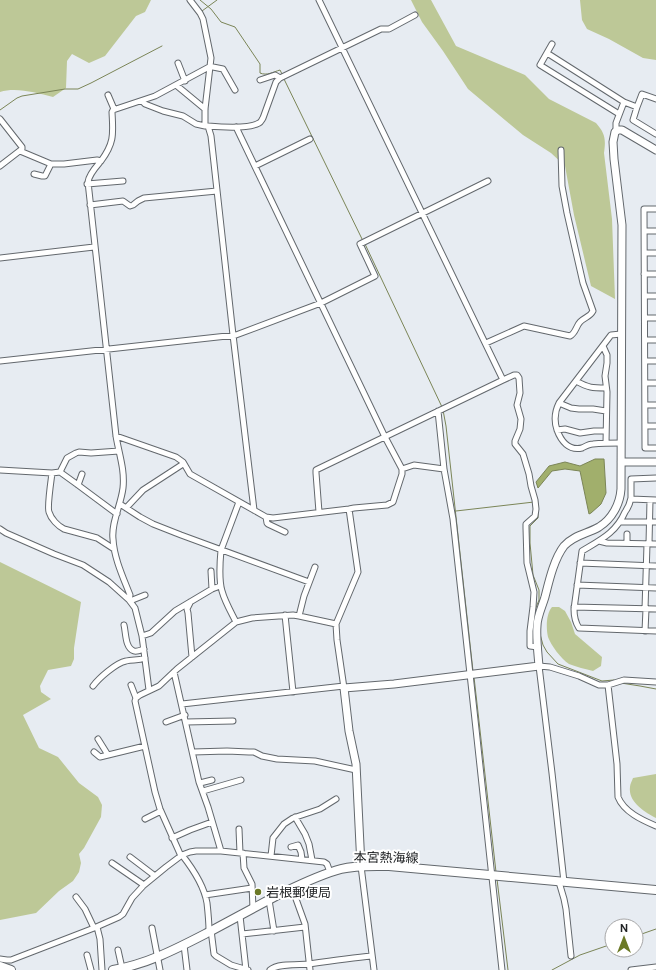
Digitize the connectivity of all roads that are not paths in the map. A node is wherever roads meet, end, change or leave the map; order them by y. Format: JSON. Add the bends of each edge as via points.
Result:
{"nodes":[{"id":1,"x":190,"y":0,"type":"edge"},
{"id":2,"x":319,"y":0,"type":"edge"},
{"id":3,"x":415,"y":15,"type":"dead end"},
{"id":4,"x":552,"y":44,"type":"dead end"},
{"id":5,"x":342,"y":48,"type":"junction"},
{"id":6,"x":547,"y":53,"type":"junction"},
{"id":7,"x":178,"y":63,"type":"dead end"},
{"id":8,"x":209,"y":67,"type":"junction"},
{"id":9,"x":280,"y":78,"type":"junction"},
{"id":10,"x":260,"y":80,"type":"dead end"},
{"id":11,"x":185,"y":81,"type":"junction"},
{"id":12,"x":176,"y":86,"type":"junction"},
{"id":13,"x":235,"y":90,"type":"dead end"},
{"id":14,"x":108,"y":95,"type":"dead end"},
{"id":15,"x":656,"y":99,"type":"edge"},
{"id":16,"x":142,"y":101,"type":"junction"},
{"id":17,"x":624,"y":102,"type":"junction"},
{"id":18,"x":637,"y":107,"type":"junction"},
{"id":19,"x":114,"y":109,"type":"junction"},
{"id":20,"x":205,"y":109,"type":"junction"},
{"id":21,"x":619,"y":114,"type":"junction"},
{"id":22,"x":0,"y":119,"type":"edge"},
{"id":23,"x":206,"y":126,"type":"junction"},
{"id":24,"x":236,"y":128,"type":"junction"},
{"id":25,"x":616,"y":131,"type":"junction"},
{"id":26,"x":656,"y":132,"type":"edge"},
{"id":27,"x":310,"y":139,"type":"dead end"},
{"id":28,"x":561,"y":150,"type":"dead end"},
{"id":29,"x":656,"y":150,"type":"edge"},
{"id":30,"x":20,"y":151,"type":"junction"},
{"id":31,"x":101,"y":161,"type":"junction"},
{"id":32,"x":51,"y":164,"type":"junction"},
{"id":33,"x":0,"y":166,"type":"edge"},
{"id":34,"x":255,"y":166,"type":"junction"},
{"id":35,"x":34,"y":174,"type":"dead end"},
{"id":36,"x":123,"y":181,"type":"dead end"},
{"id":37,"x":488,"y":181,"type":"dead end"},
{"id":38,"x":87,"y":184,"type":"junction"},
{"id":39,"x":217,"y":191,"type":"junction"},
{"id":40,"x":90,"y":205,"type":"junction"},
{"id":41,"x":656,"y":209,"type":"edge"},
{"id":42,"x":423,"y":214,"type":"junction"},
{"id":43,"x":645,"y":231,"type":"junction"},
{"id":44,"x":656,"y":231,"type":"edge"},
{"id":45,"x":94,"y":247,"type":"junction"},
{"id":46,"x":645,"y":253,"type":"junction"},
{"id":47,"x":656,"y":253,"type":"edge"},
{"id":48,"x":0,"y":258,"type":"edge"},
{"id":49,"x":644,"y":274,"type":"junction"},
{"id":50,"x":656,"y":274,"type":"edge"},
{"id":51,"x":645,"y":296,"type":"junction"},
{"id":52,"x":656,"y":296,"type":"edge"},
{"id":53,"x":321,"y":303,"type":"junction"},
{"id":54,"x":645,"y":318,"type":"junction"},
{"id":55,"x":656,"y":318,"type":"edge"},
{"id":56,"x":621,"y":334,"type":"junction"},
{"id":57,"x":233,"y":335,"type":"junction"},
{"id":58,"x":645,"y":340,"type":"junction"},
{"id":59,"x":656,"y":340,"type":"edge"},
{"id":60,"x":486,"y":343,"type":"junction"},
{"id":61,"x":603,"y":346,"type":"junction"},
{"id":62,"x":106,"y":349,"type":"junction"},
{"id":63,"x":0,"y":361,"type":"edge"},
{"id":64,"x":645,"y":361,"type":"junction"},
{"id":65,"x":656,"y":361,"type":"edge"},
{"id":66,"x":504,"y":380,"type":"junction"},
{"id":67,"x":576,"y":381,"type":"junction"},
{"id":68,"x":645,"y":383,"type":"junction"},
{"id":69,"x":656,"y":383,"type":"edge"},
{"id":70,"x":606,"y":388,"type":"junction"},
{"id":71,"x":559,"y":403,"type":"junction"},
{"id":72,"x":645,"y":405,"type":"junction"},
{"id":73,"x":656,"y":405,"type":"edge"},
{"id":74,"x":441,"y":409,"type":"junction"},
{"id":75,"x":606,"y":411,"type":"junction"},
{"id":76,"x":645,"y":426,"type":"junction"},
{"id":77,"x":656,"y":426,"type":"edge"},
{"id":78,"x":557,"y":430,"type":"junction"},
{"id":79,"x":606,"y":431,"type":"junction"},
{"id":80,"x":116,"y":436,"type":"junction"},
{"id":81,"x":385,"y":437,"type":"junction"},
{"id":82,"x":606,"y":443,"type":"junction"},
{"id":83,"x":621,"y":443,"type":"junction"},
{"id":84,"x":656,"y":448,"type":"edge"},
{"id":85,"x":119,"y":451,"type":"junction"},
{"id":86,"x":621,"y":462,"type":"junction"},
{"id":87,"x":656,"y":462,"type":"edge"},
{"id":88,"x":184,"y":464,"type":"junction"},
{"id":89,"x":402,"y":469,"type":"junction"},
{"id":90,"x":444,"y":469,"type":"junction"},
{"id":91,"x":0,"y":470,"type":"edge"},
{"id":92,"x":60,"y":472,"type":"junction"},
{"id":93,"x":52,"y":473,"type":"junction"},
{"id":94,"x":82,"y":474,"type":"dead end"},
{"id":95,"x":656,"y":478,"type":"edge"},
{"id":96,"x":78,"y":485,"type":"junction"},
{"id":97,"x":631,"y":499,"type":"junction"},
{"id":98,"x":650,"y":500,"type":"junction"},
{"id":99,"x":656,"y":500,"type":"edge"},
{"id":100,"x":239,"y":502,"type":"junction"},
{"id":101,"x":120,"y":504,"type":"junction"},
{"id":102,"x":126,"y":508,"type":"junction"},
{"id":103,"x":349,"y":509,"type":"junction"},
{"id":104,"x":254,"y":510,"type":"junction"},
{"id":105,"x":319,"y":512,"type":"junction"},
{"id":106,"x":117,"y":514,"type":"junction"},
{"id":107,"x":266,"y":517,"type":"junction"},
{"id":108,"x":621,"y":522,"type":"junction"},
{"id":109,"x":649,"y":522,"type":"junction"},
{"id":110,"x":656,"y":522,"type":"edge"},
{"id":111,"x":0,"y":529,"type":"edge"},
{"id":112,"x":285,"y":532,"type":"dead end"},
{"id":113,"x":627,"y":534,"type":"dead end"},
{"id":114,"x":599,"y":541,"type":"junction"},
{"id":115,"x":627,"y":543,"type":"junction"},
{"id":116,"x":648,"y":544,"type":"junction"},
{"id":117,"x":656,"y":544,"type":"edge"},
{"id":118,"x":114,"y":549,"type":"junction"},
{"id":119,"x":221,"y":550,"type":"junction"},
{"id":120,"x":580,"y":563,"type":"junction"},
{"id":121,"x":647,"y":566,"type":"junction"},
{"id":122,"x":656,"y":566,"type":"edge"},
{"id":123,"x":315,"y":567,"type":"dead end"},
{"id":124,"x":211,"y":571,"type":"dead end"},
{"id":125,"x":309,"y":582,"type":"junction"},
{"id":126,"x":577,"y":585,"type":"junction"},
{"id":127,"x":220,"y":586,"type":"junction"},
{"id":128,"x":646,"y":587,"type":"junction"},
{"id":129,"x":656,"y":588,"type":"edge"},
{"id":130,"x":212,"y":589,"type":"junction"},
{"id":131,"x":145,"y":595,"type":"dead end"},
{"id":132,"x":130,"y":600,"type":"junction"},
{"id":133,"x":190,"y":601,"type":"junction"},
{"id":134,"x":574,"y":607,"type":"junction"},
{"id":135,"x":646,"y":609,"type":"junction"},
{"id":136,"x":656,"y":609,"type":"edge"},
{"id":137,"x":285,"y":615,"type":"junction"},
{"id":138,"x":299,"y":616,"type":"junction"},
{"id":139,"x":236,"y":622,"type":"junction"},
{"id":140,"x":336,"y":624,"type":"junction"},
{"id":141,"x":124,"y":625,"type":"dead end"},
{"id":142,"x":645,"y":631,"type":"junction"},
{"id":143,"x":656,"y":631,"type":"edge"},
{"id":144,"x":142,"y":636,"type":"junction"},
{"id":145,"x":538,"y":647,"type":"junction"},
{"id":146,"x":144,"y":649,"type":"junction"},
{"id":147,"x":192,"y":657,"type":"junction"},
{"id":148,"x":145,"y":658,"type":"junction"},
{"id":149,"x":539,"y":666,"type":"junction"},
{"id":150,"x":174,"y":672,"type":"junction"},
{"id":151,"x":470,"y":674,"type":"junction"},
{"id":152,"x":656,"y":682,"type":"edge"},
{"id":153,"x":131,"y":685,"type":"dead end"},
{"id":154,"x":608,"y":685,"type":"junction"},
{"id":155,"x":93,"y":686,"type":"dead end"},
{"id":156,"x":344,"y":687,"type":"junction"},
{"id":157,"x":149,"y":690,"type":"junction"},
{"id":158,"x":293,"y":692,"type":"junction"},
{"id":159,"x":136,"y":698,"type":"junction"},
{"id":160,"x":182,"y":704,"type":"junction"},
{"id":161,"x":185,"y":715,"type":"junction"},
{"id":162,"x":233,"y":721,"type":"dead end"},
{"id":163,"x":166,"y":722,"type":"dead end"},
{"id":164,"x":186,"y":722,"type":"junction"},
{"id":165,"x":98,"y":739,"type":"dead end"},
{"id":166,"x":145,"y":746,"type":"junction"},
{"id":167,"x":94,"y":752,"type":"dead end"},
{"id":168,"x":193,"y":752,"type":"junction"},
{"id":169,"x":108,"y":755,"type":"junction"},
{"id":170,"x":356,"y":770,"type":"junction"},
{"id":171,"x":212,"y":780,"type":"dead end"},
{"id":172,"x":242,"y":780,"type":"dead end"},
{"id":173,"x":200,"y":783,"type":"junction"},
{"id":174,"x":202,"y":791,"type":"junction"},
{"id":175,"x":336,"y":799,"type":"dead end"},
{"id":176,"x":161,"y":811,"type":"junction"},
{"id":177,"x":295,"y":817,"type":"junction"},
{"id":178,"x":145,"y":819,"type":"dead end"},
{"id":179,"x":212,"y":822,"type":"junction"},
{"id":180,"x":656,"y":826,"type":"edge"},
{"id":181,"x":239,"y":829,"type":"dead end"},
{"id":182,"x":172,"y":838,"type":"junction"},
{"id":183,"x":291,"y":847,"type":"dead end"},
{"id":184,"x":221,"y":851,"type":"junction"},
{"id":185,"x":242,"y":853,"type":"junction"},
{"id":186,"x":181,"y":855,"type":"junction"},
{"id":187,"x":130,"y":856,"type":"dead end"},
{"id":188,"x":271,"y":856,"type":"junction"},
{"id":189,"x":302,"y":859,"type":"junction"},
{"id":190,"x":312,"y":860,"type":"junction"},
{"id":191,"x":112,"y":863,"type":"dead end"},
{"id":192,"x":361,"y":866,"type":"junction"},
{"id":193,"x":330,"y":872,"type":"junction"},
{"id":194,"x":155,"y":876,"type":"junction"},
{"id":195,"x":492,"y":876,"type":"junction"},
{"id":196,"x":561,"y":882,"type":"junction"},
{"id":197,"x":144,"y":885,"type":"junction"},
{"id":198,"x":252,"y":888,"type":"junction"},
{"id":199,"x":292,"y":888,"type":"junction"},
{"id":200,"x":656,"y":890,"type":"edge"},
{"id":201,"x":205,"y":896,"type":"junction"},
{"id":202,"x":76,"y":897,"type":"dead end"},
{"id":203,"x":269,"y":900,"type":"junction"},
{"id":204,"x":252,"y":909,"type":"junction"},
{"id":205,"x":240,"y":916,"type":"junction"},
{"id":206,"x":96,"y":927,"type":"junction"},
{"id":207,"x":305,"y":927,"type":"junction"},
{"id":208,"x":152,"y":928,"type":"dead end"},
{"id":209,"x":210,"y":931,"type":"junction"},
{"id":210,"x":274,"y":931,"type":"junction"},
{"id":211,"x":242,"y":934,"type":"junction"},
{"id":212,"x":184,"y":945,"type":"junction"},
{"id":213,"x":118,"y":950,"type":"dead end"},
{"id":214,"x":87,"y":955,"type":"dead end"},
{"id":215,"x":372,"y":956,"type":"junction"},
{"id":216,"x":571,"y":956,"type":"dead end"},
{"id":217,"x":158,"y":957,"type":"junction"},
{"id":218,"x":0,"y":959,"type":"edge"},
{"id":219,"x":310,"y":964,"type":"junction"},
{"id":220,"x":0,"y":966,"type":"edge"},
{"id":221,"x":656,"y":967,"type":"edge"},
{"id":222,"x":122,"y":968,"type":"junction"},
{"id":223,"x":11,"y":970,"type":"edge"},
{"id":224,"x":91,"y":970,"type":"edge"},
{"id":225,"x":102,"y":970,"type":"edge"},
{"id":226,"x":113,"y":970,"type":"edge"},
{"id":227,"x":160,"y":970,"type":"edge"},
{"id":228,"x":187,"y":970,"type":"edge"},
{"id":229,"x":247,"y":970,"type":"edge"},
{"id":230,"x":270,"y":970,"type":"edge"},
{"id":231,"x":310,"y":970,"type":"edge"},
{"id":232,"x":374,"y":970,"type":"edge"},
{"id":233,"x":502,"y":970,"type":"edge"},
{"id":234,"x":631,"y":970,"type":"edge"}],
"edges":[{"from":1,"to":8,"type":"street","via":[[200,13],[204,24],[211,58]]},
{"from":2,"to":5,"type":"street"},
{"from":3,"to":5,"type":"street","via":[[389,29],[381,29]]},
{"from":4,"to":6,"type":"street"},
{"from":5,"to":9,"type":"street"},
{"from":5,"to":42,"type":"street"},
{"from":6,"to":17,"type":"street"},
{"from":6,"to":21,"type":"street","via":[[540,65]]},
{"from":7,"to":11,"type":"street"},
{"from":8,"to":11,"type":"street"},
{"from":8,"to":13,"type":"street","via":[[223,69]]},
{"from":8,"to":20,"type":"street"},
{"from":9,"to":10,"type":"street","via":[[275,75]]},
{"from":9,"to":24,"type":"street","via":[[276,82],[261,122]]},
{"from":11,"to":12,"type":"street"},
{"from":12,"to":16,"type":"street"},
{"from":12,"to":20,"type":"street"},
{"from":14,"to":19,"type":"street"},
{"from":15,"to":18,"type":"street","via":[[642,94]]},
{"from":16,"to":19,"type":"street"},
{"from":16,"to":23,"type":"street"},
{"from":17,"to":18,"type":"street"},
{"from":17,"to":21,"type":"street"},
{"from":18,"to":26,"type":"street","via":[[633,120]]},
{"from":19,"to":31,"type":"street","via":[[113,138]]},
{"from":20,"to":23,"type":"street"},
{"from":21,"to":25,"type":"street"},
{"from":22,"to":30,"type":"street","via":[[22,147]]},
{"from":23,"to":24,"type":"street"},
{"from":23,"to":39,"type":"street","via":[[211,136]]},
{"from":24,"to":34,"type":"street"},
{"from":25,"to":29,"type":"street","via":[[622,130]]},
{"from":25,"to":56,"type":"street","via":[[613,137],[614,159],[622,225]]},
{"from":27,"to":34,"type":"street"},
{"from":28,"to":60,"type":"street","via":[[561,182],[567,213],[582,283],[593,311],[591,316],[580,322],[570,336],[524,326]]},
{"from":30,"to":32,"type":"street"},
{"from":30,"to":33,"type":"street"},
{"from":31,"to":32,"type":"street"},
{"from":31,"to":38,"type":"street"},
{"from":32,"to":35,"type":"street","via":[[45,176]]},
{"from":34,"to":53,"type":"street"},
{"from":36,"to":38,"type":"street"},
{"from":37,"to":42,"type":"street"},
{"from":38,"to":40,"type":"street"},
{"from":39,"to":40,"type":"street","via":[[144,198],[130,206],[123,201]]},
{"from":39,"to":57,"type":"street"},
{"from":40,"to":45,"type":"street"},
{"from":41,"to":43,"type":"street","via":[[644,209]]},
{"from":42,"to":53,"type":"street","via":[[360,244],[375,276]]},
{"from":42,"to":60,"type":"street"},
{"from":43,"to":44,"type":"street"},
{"from":43,"to":46,"type":"street"},
{"from":45,"to":48,"type":"street"},
{"from":45,"to":62,"type":"street"},
{"from":46,"to":47,"type":"street"},
{"from":46,"to":49,"type":"street"},
{"from":49,"to":50,"type":"street"},
{"from":49,"to":51,"type":"street"},
{"from":51,"to":52,"type":"street"},
{"from":51,"to":54,"type":"street"},
{"from":53,"to":57,"type":"street"},
{"from":53,"to":81,"type":"street"},
{"from":54,"to":55,"type":"street"},
{"from":54,"to":58,"type":"street"},
{"from":56,"to":61,"type":"street","via":[[611,335]]},
{"from":56,"to":83,"type":"street"},
{"from":57,"to":62,"type":"street"},
{"from":57,"to":104,"type":"street"},
{"from":58,"to":59,"type":"street"},
{"from":58,"to":64,"type":"street"},
{"from":60,"to":66,"type":"street"},
{"from":61,"to":67,"type":"street"},
{"from":61,"to":70,"type":"street","via":[[607,363]]},
{"from":62,"to":63,"type":"street"},
{"from":62,"to":80,"type":"street"},
{"from":64,"to":65,"type":"street"},
{"from":64,"to":68,"type":"street"},
{"from":66,"to":74,"type":"street"},
{"from":66,"to":145,"type":"street","via":[[516,374],[519,378],[517,406],[521,419],[515,444],[523,454],[536,505],[535,516],[527,523],[526,528],[527,563],[534,592],[530,646]]},
{"from":67,"to":70,"type":"street","via":[[586,387]]},
{"from":67,"to":71,"type":"street"},
{"from":68,"to":69,"type":"street"},
{"from":68,"to":72,"type":"street"},
{"from":70,"to":75,"type":"street"},
{"from":71,"to":75,"type":"street","via":[[571,408]]},
{"from":71,"to":78,"type":"street"},
{"from":72,"to":73,"type":"street"},
{"from":72,"to":76,"type":"street"},
{"from":74,"to":81,"type":"street"},
{"from":74,"to":90,"type":"street"},
{"from":75,"to":79,"type":"street"},
{"from":76,"to":77,"type":"street"},
{"from":76,"to":84,"type":"street","via":[[645,448]]},
{"from":78,"to":79,"type":"street","via":[[565,429],[580,433]]},
{"from":78,"to":82,"type":"street","via":[[562,441],[571,448]]},
{"from":79,"to":82,"type":"street"},
{"from":80,"to":85,"type":"street"},
{"from":80,"to":88,"type":"street","via":[[170,454]]},
{"from":81,"to":89,"type":"street"},
{"from":81,"to":105,"type":"street","via":[[316,470]]},
{"from":82,"to":83,"type":"street"},
{"from":83,"to":86,"type":"street"},
{"from":85,"to":92,"type":"street","via":[[78,452],[67,458]]},
{"from":85,"to":101,"type":"street","via":[[123,483]]},
{"from":86,"to":87,"type":"street"},
{"from":86,"to":145,"type":"street","via":[[621,493],[614,511],[599,527],[568,542],[558,556],[538,617]]},
{"from":88,"to":100,"type":"street","via":[[190,474]]},
{"from":88,"to":102,"type":"street","via":[[143,490]]},
{"from":89,"to":90,"type":"street","via":[[414,466]]},
{"from":89,"to":103,"type":"street","via":[[394,502]]},
{"from":90,"to":151,"type":"street","via":[[453,519]]},
{"from":91,"to":93,"type":"street"},
{"from":92,"to":93,"type":"street"},
{"from":92,"to":96,"type":"street"},
{"from":93,"to":118,"type":"street","via":[[48,511],[52,518],[64,529],[97,538]]},
{"from":94,"to":96,"type":"street"},
{"from":95,"to":97,"type":"street","via":[[631,479]]},
{"from":96,"to":106,"type":"street"},
{"from":97,"to":98,"type":"street"},
{"from":97,"to":108,"type":"street"},
{"from":98,"to":99,"type":"street"},
{"from":98,"to":109,"type":"street"},
{"from":100,"to":104,"type":"street"},
{"from":100,"to":119,"type":"street"},
{"from":101,"to":102,"type":"street"},
{"from":101,"to":106,"type":"street"},
{"from":102,"to":119,"type":"street","via":[[153,524]]},
{"from":103,"to":105,"type":"street"},
{"from":103,"to":140,"type":"street","via":[[358,572]]},
{"from":104,"to":107,"type":"street"},
{"from":105,"to":107,"type":"street"},
{"from":106,"to":118,"type":"street","via":[[112,534]]},
{"from":107,"to":112,"type":"street","via":[[268,524]]},
{"from":108,"to":109,"type":"street"},
{"from":108,"to":114,"type":"street"},
{"from":109,"to":110,"type":"street"},
{"from":109,"to":116,"type":"street"},
{"from":111,"to":132,"type":"street","via":[[83,565]]},
{"from":113,"to":115,"type":"street"},
{"from":114,"to":115,"type":"street"},
{"from":114,"to":120,"type":"street","via":[[582,551]]},
{"from":115,"to":116,"type":"street"},
{"from":116,"to":117,"type":"street"},
{"from":116,"to":121,"type":"street"},
{"from":118,"to":132,"type":"street"},
{"from":119,"to":125,"type":"street"},
{"from":119,"to":127,"type":"street"},
{"from":120,"to":121,"type":"street"},
{"from":120,"to":126,"type":"street"},
{"from":121,"to":122,"type":"street"},
{"from":121,"to":128,"type":"street"},
{"from":123,"to":125,"type":"street"},
{"from":124,"to":130,"type":"street"},
{"from":125,"to":138,"type":"street"},
{"from":126,"to":128,"type":"street"},
{"from":126,"to":134,"type":"street"},
{"from":127,"to":130,"type":"street"},
{"from":127,"to":139,"type":"street"},
{"from":128,"to":129,"type":"street"},
{"from":128,"to":135,"type":"street"},
{"from":130,"to":133,"type":"street"},
{"from":131,"to":132,"type":"street"},
{"from":132,"to":144,"type":"street","via":[[135,608]]},
{"from":133,"to":144,"type":"street","via":[[151,632]]},
{"from":133,"to":147,"type":"street","via":[[187,609]]},
{"from":134,"to":135,"type":"street"},
{"from":134,"to":142,"type":"street","via":[[579,628]]},
{"from":135,"to":136,"type":"street"},
{"from":135,"to":142,"type":"street"},
{"from":137,"to":138,"type":"street"},
{"from":137,"to":139,"type":"street"},
{"from":137,"to":158,"type":"street"},
{"from":138,"to":140,"type":"street"},
{"from":139,"to":147,"type":"street"},
{"from":140,"to":156,"type":"street"},
{"from":141,"to":146,"type":"street","via":[[130,648],[137,651]]},
{"from":142,"to":143,"type":"street"},
{"from":144,"to":146,"type":"street"},
{"from":145,"to":149,"type":"street"},
{"from":146,"to":148,"type":"street"},
{"from":147,"to":150,"type":"street"},
{"from":148,"to":155,"type":"street","via":[[124,661]]},
{"from":148,"to":157,"type":"street"},
{"from":149,"to":151,"type":"street"},
{"from":149,"to":154,"type":"street","via":[[579,676],[600,685]]},
{"from":149,"to":196,"type":"street","via":[[552,773]]},
{"from":150,"to":157,"type":"street","via":[[159,686]]},
{"from":150,"to":160,"type":"street"},
{"from":151,"to":156,"type":"street","via":[[394,684]]},
{"from":151,"to":195,"type":"street"},
{"from":152,"to":154,"type":"street","via":[[624,680]]},
{"from":153,"to":159,"type":"street"},
{"from":154,"to":180,"type":"street","via":[[618,797],[631,813]]},
{"from":156,"to":158,"type":"street"},
{"from":156,"to":170,"type":"street"},
{"from":157,"to":159,"type":"street"},
{"from":158,"to":160,"type":"street"},
{"from":159,"to":166,"type":"street"},
{"from":160,"to":161,"type":"street"},
{"from":161,"to":163,"type":"street"},
{"from":161,"to":164,"type":"street"},
{"from":162,"to":164,"type":"street"},
{"from":164,"to":168,"type":"street"},
{"from":165,"to":169,"type":"street"},
{"from":166,"to":169,"type":"street"},
{"from":166,"to":176,"type":"street"},
{"from":167,"to":169,"type":"street","via":[[100,757]]},
{"from":168,"to":170,"type":"street","via":[[254,752],[277,759],[315,761]]},
{"from":168,"to":173,"type":"street"},
{"from":170,"to":192,"type":"street"},
{"from":171,"to":173,"type":"street"},
{"from":172,"to":174,"type":"street"},
{"from":173,"to":174,"type":"street"},
{"from":174,"to":179,"type":"street"},
{"from":175,"to":177,"type":"street","via":[[320,809]]},
{"from":176,"to":178,"type":"street"},
{"from":176,"to":182,"type":"street"},
{"from":177,"to":188,"type":"street","via":[[284,824],[273,838]]},
{"from":177,"to":190,"type":"street","via":[[309,844]]},
{"from":179,"to":182,"type":"street"},
{"from":179,"to":184,"type":"street"},
{"from":181,"to":185,"type":"street"},
{"from":182,"to":186,"type":"street"},
{"from":183,"to":189,"type":"street","via":[[298,845]]},
{"from":184,"to":185,"type":"street"},
{"from":184,"to":186,"type":"street","via":[[196,851]]},
{"from":185,"to":188,"type":"street"},
{"from":185,"to":198,"type":"street","via":[[244,868]]},
{"from":186,"to":194,"type":"street"},
{"from":186,"to":201,"type":"street","via":[[196,874]]},
{"from":187,"to":194,"type":"street"},
{"from":188,"to":189,"type":"street"},
{"from":189,"to":190,"type":"street"},
{"from":190,"to":193,"type":"street","via":[[326,862]]},
{"from":191,"to":197,"type":"street"},
{"from":192,"to":193,"type":"main road","name":"本宮熱海線"},
{"from":192,"to":195,"type":"main road","name":"本宮熱海線","via":[[390,866]]},
{"from":192,"to":215,"type":"street"},
{"from":193,"to":199,"type":"main road","name":"本宮熱海線"},
{"from":194,"to":197,"type":"street"},
{"from":195,"to":196,"type":"main road","name":"本宮熱海線"},
{"from":195,"to":233,"type":"street"},
{"from":196,"to":200,"type":"main road","name":"本宮熱海線"},
{"from":196,"to":216,"type":"street"},
{"from":197,"to":206,"type":"street","via":[[122,915]]},
{"from":198,"to":201,"type":"street"},
{"from":198,"to":204,"type":"street"},
{"from":199,"to":203,"type":"main road","name":"本宮熱海線"},
{"from":199,"to":207,"type":"street"},
{"from":201,"to":209,"type":"street"},
{"from":202,"to":206,"type":"street"},
{"from":203,"to":204,"type":"main road","name":"本宮熱海線"},
{"from":203,"to":210,"type":"street"},
{"from":204,"to":205,"type":"main road","name":"本宮熱海線"},
{"from":205,"to":209,"type":"main road","name":"本宮熱海線"},
{"from":205,"to":211,"type":"street"},
{"from":206,"to":218,"type":"street","via":[[11,960]]},
{"from":206,"to":225,"type":"street","via":[[100,939]]},
{"from":207,"to":210,"type":"street"},
{"from":207,"to":219,"type":"street"},
{"from":208,"to":217,"type":"street"},
{"from":209,"to":212,"type":"main road","name":"本宮熱海線"},
{"from":209,"to":229,"type":"street","via":[[214,954],[231,965]]},
{"from":210,"to":211,"type":"street"},
{"from":211,"to":229,"type":"street"},
{"from":212,"to":217,"type":"main road","name":"本宮熱海線"},
{"from":212,"to":228,"type":"street"},
{"from":213,"to":222,"type":"street"},
{"from":214,"to":224,"type":"street"},
{"from":215,"to":219,"type":"street"},
{"from":215,"to":232,"type":"street"},
{"from":217,"to":222,"type":"main road","name":"本宮熱海線"},
{"from":217,"to":227,"type":"street"},
{"from":219,"to":230,"type":"street","via":[[279,966]]},
{"from":219,"to":231,"type":"street"},
{"from":220,"to":223,"type":"main road"},
{"from":221,"to":234,"type":"street"},
{"from":222,"to":226,"type":"main road","name":"本宮熱海線"}]}
